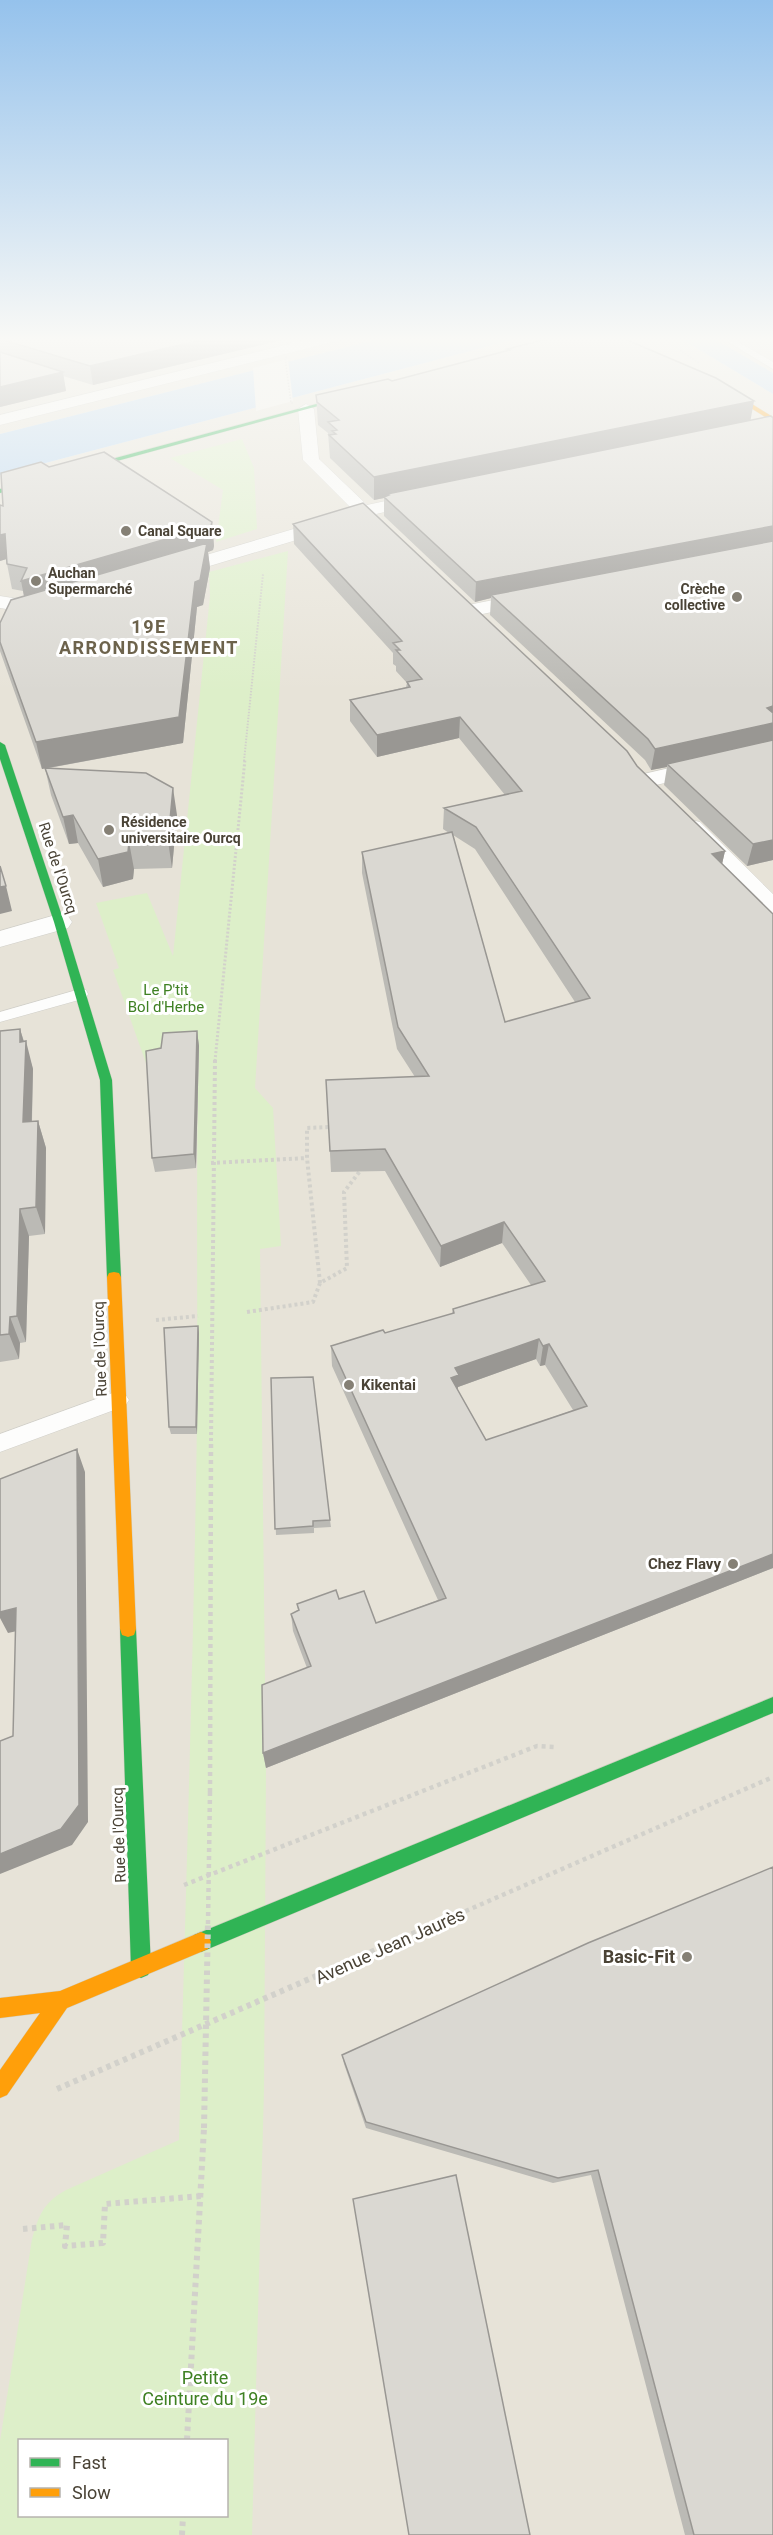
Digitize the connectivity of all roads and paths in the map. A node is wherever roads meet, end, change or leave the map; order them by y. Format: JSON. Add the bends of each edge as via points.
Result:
{"nodes":[{"id":1,"x":126,"y":455,"type":"edge"},
{"id":2,"x":310,"y":455,"type":"edge"},
{"id":3,"x":0,"y":491,"type":"edge"},
{"id":4,"x":447,"y":492,"type":"edge"},
{"id":5,"x":365,"y":512,"type":"junction"},
{"id":6,"x":395,"y":541,"type":"edge"},
{"id":7,"x":263,"y":572,"type":"dead end"},
{"id":8,"x":148,"y":578,"type":"edge"},
{"id":9,"x":554,"y":594,"type":"edge"},
{"id":10,"x":452,"y":595,"type":"edge"},
{"id":11,"x":0,"y":602,"type":"edge"},
{"id":12,"x":67,"y":602,"type":"edge"},
{"id":13,"x":44,"y":609,"type":"junction"},
{"id":14,"x":468,"y":611,"type":"junction"},
{"id":15,"x":0,"y":622,"type":"edge"},
{"id":16,"x":489,"y":630,"type":"edge"},
{"id":17,"x":0,"y":746,"type":"edge"},
{"id":18,"x":773,"y":751,"type":"edge"},
{"id":19,"x":659,"y":797,"type":"edge"},
{"id":20,"x":676,"y":813,"type":"edge"},
{"id":21,"x":773,"y":908,"type":"edge"},
{"id":22,"x":59,"y":922,"type":"junction"},
{"id":23,"x":0,"y":939,"type":"edge"},
{"id":24,"x":80,"y":994,"type":"junction"},
{"id":25,"x":0,"y":1017,"type":"edge"},
{"id":26,"x":329,"y":1127,"type":"edge"},
{"id":27,"x":307,"y":1158,"type":"junction"},
{"id":28,"x":211,"y":1163,"type":"junction"},
{"id":29,"x":360,"y":1171,"type":"edge"},
{"id":30,"x":320,"y":1283,"type":"junction"},
{"id":31,"x":247,"y":1312,"type":"dead end"},
{"id":32,"x":198,"y":1316,"type":"dead end"},
{"id":33,"x":156,"y":1320,"type":"dead end"},
{"id":34,"x":118,"y":1400,"type":"junction"},
{"id":35,"x":0,"y":1443,"type":"edge"},
{"id":36,"x":773,"y":1705,"type":"edge"},
{"id":37,"x":773,"y":1777,"type":"edge"},
{"id":38,"x":141,"y":1968,"type":"junction"},
{"id":39,"x":60,"y":2001,"type":"junction"},
{"id":40,"x":0,"y":2008,"type":"edge"},
{"id":41,"x":0,"y":2027,"type":"edge"},
{"id":42,"x":0,"y":2089,"type":"edge"},
{"id":43,"x":201,"y":2196,"type":"junction"},
{"id":44,"x":23,"y":2229,"type":"dead end"},
{"id":45,"x":187,"y":2439,"type":"edge"},
{"id":46,"x":183,"y":2517,"type":"edge"},
{"id":47,"x":182,"y":2535,"type":"edge"}],
"edges":[{"from":1,"to":3,"type":"street"},
{"from":2,"to":5,"type":"street"},
{"from":4,"to":5,"type":"street"},
{"from":5,"to":6,"type":"street"},
{"from":5,"to":8,"type":"street"},
{"from":7,"to":28,"type":"path","via":[[214,1066]]},
{"from":9,"to":14,"type":"street"},
{"from":10,"to":14,"type":"street"},
{"from":11,"to":13,"type":"street"},
{"from":12,"to":13,"type":"street"},
{"from":13,"to":15,"type":"street"},
{"from":14,"to":16,"type":"street"},
{"from":17,"to":22,"type":"street","name":"Rue de l'Ourcq"},
{"from":18,"to":19,"type":"street","via":[[639,774]]},
{"from":20,"to":21,"type":"street"},
{"from":22,"to":23,"type":"street"},
{"from":22,"to":24,"type":"street","name":"Rue de l'Ourcq"},
{"from":24,"to":25,"type":"lane"},
{"from":24,"to":34,"type":"street","name":"Rue de l'Ourcq","via":[[106,1080]]},
{"from":26,"to":27,"type":"path","via":[[306,1128]]},
{"from":27,"to":28,"type":"path"},
{"from":27,"to":30,"type":"path"},
{"from":28,"to":43,"type":"path","bridge":true,"via":[[210,1792]]},
{"from":29,"to":30,"type":"path","via":[[344,1192],[347,1268]]},
{"from":30,"to":31,"type":"path","via":[[313,1302]]},
{"from":32,"to":33,"type":"path"},
{"from":34,"to":35,"type":"lane"},
{"from":34,"to":38,"type":"street","name":"Rue de l'Ourcq"},
{"from":36,"to":38,"type":"street"},
{"from":37,"to":42,"type":"path","name":"Avenue Jean Jaurès","via":[[53,2091]]},
{"from":38,"to":39,"type":"street"},
{"from":39,"to":40,"type":"street"},
{"from":39,"to":41,"type":"lane"},
{"from":39,"to":42,"type":"street"},
{"from":43,"to":44,"type":"path","via":[[105,2204],[103,2243],[65,2246],[67,2225]]},
{"from":43,"to":45,"type":"path"},
{"from":46,"to":47,"type":"path"}]}
